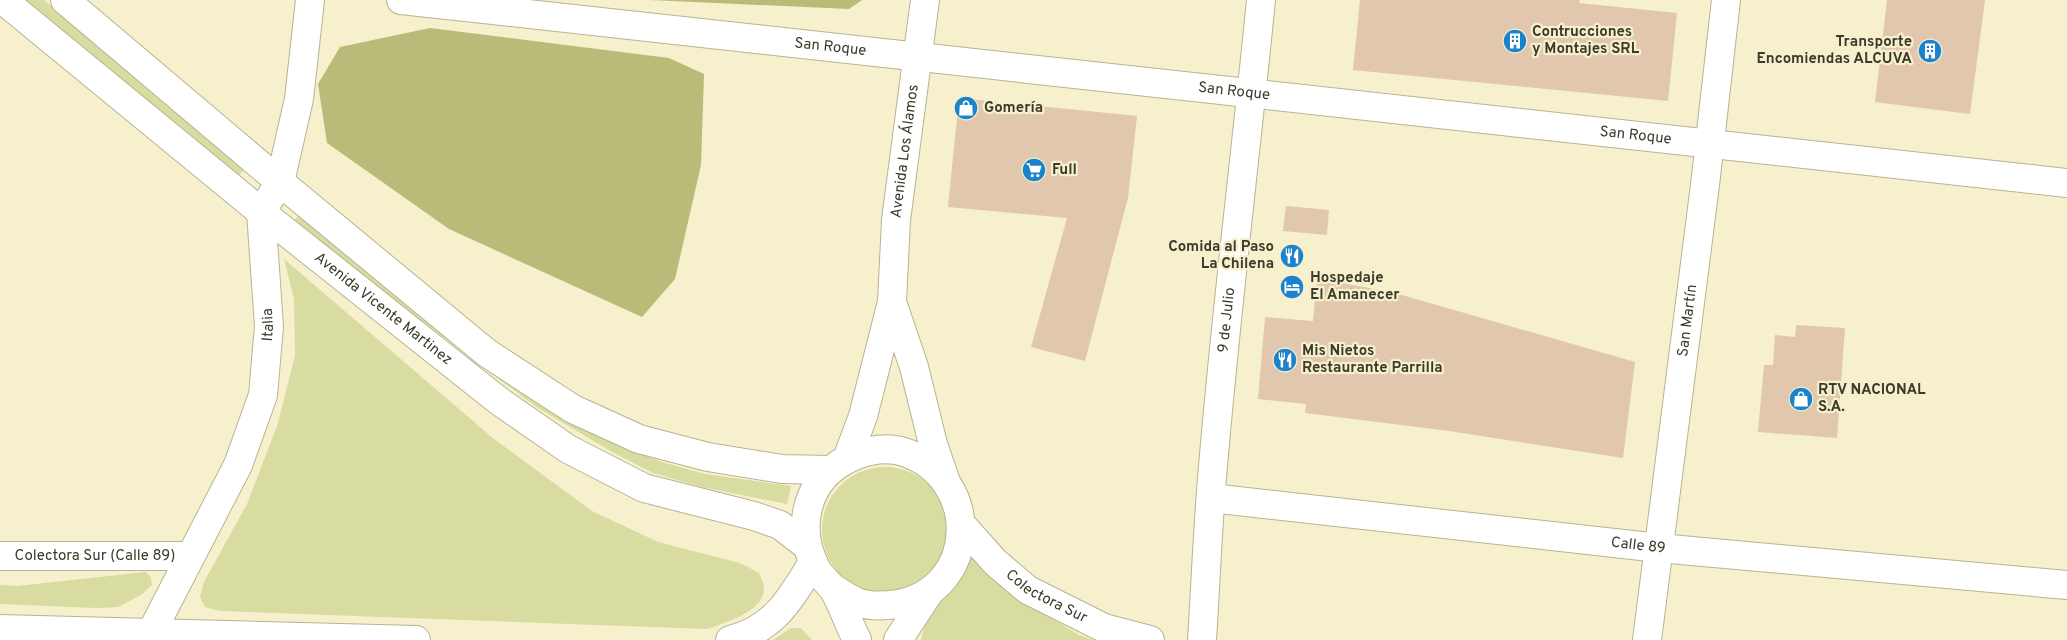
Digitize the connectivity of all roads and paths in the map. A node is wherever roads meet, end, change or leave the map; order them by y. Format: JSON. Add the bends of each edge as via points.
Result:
{"nodes":[{"id":1,"x":2,"y":0,"type":"edge"},
{"id":2,"x":65,"y":0,"type":"edge"},
{"id":3,"x":310,"y":0,"type":"edge"},
{"id":4,"x":401,"y":0,"type":"edge"},
{"id":5,"x":925,"y":0,"type":"edge"},
{"id":6,"x":1261,"y":0,"type":"edge"},
{"id":7,"x":1726,"y":0,"type":"edge"},
{"id":8,"x":917,"y":55,"type":"junction"},
{"id":9,"x":1252,"y":92,"type":"junction"},
{"id":10,"x":1710,"y":143,"type":"junction"},
{"id":11,"x":280,"y":182,"type":"junction"},
{"id":12,"x":2067,"y":182,"type":"edge"},
{"id":13,"x":261,"y":212,"type":"junction"},
{"id":14,"x":892,"y":302,"type":"junction"},
{"id":15,"x":838,"y":465,"type":"junction"},
{"id":16,"x":945,"y":479,"type":"junction"},
{"id":17,"x":1211,"y":498,"type":"junction"},
{"id":18,"x":962,"y":525,"type":"junction"},
{"id":19,"x":1658,"y":548,"type":"junction"},
{"id":20,"x":810,"y":554,"type":"junction"},
{"id":21,"x":0,"y":556,"type":"edge"},
{"id":22,"x":189,"y":556,"type":"junction"},
{"id":23,"x":2067,"y":585,"type":"edge"},
{"id":24,"x":834,"y":589,"type":"junction"},
{"id":25,"x":931,"y":590,"type":"junction"},
{"id":26,"x":0,"y":629,"type":"edge"},
{"id":27,"x":150,"y":633,"type":"junction"},
{"id":28,"x":416,"y":640,"type":"edge"},
{"id":29,"x":730,"y":640,"type":"edge"},
{"id":30,"x":857,"y":640,"type":"edge"},
{"id":31,"x":898,"y":640,"type":"edge"},
{"id":32,"x":1150,"y":640,"type":"edge"},
{"id":33,"x":1202,"y":640,"type":"edge"},
{"id":34,"x":1647,"y":640,"type":"edge"}],
"edges":[{"from":1,"to":13,"type":"main road","name":"Avenida Vicente Martinez"},
{"from":2,"to":11,"type":"main road","name":"Avenida Vicente Martinez"},
{"from":3,"to":11,"type":"main road","via":[[299,99]]},
{"from":4,"to":8,"type":"main road","name":"San Roque"},
{"from":5,"to":8,"type":"main road","name":"Avenida Los Álamos"},
{"from":6,"to":9,"type":"main road","name":"9 de Julio"},
{"from":7,"to":10,"type":"main road","name":"San Martín"},
{"from":8,"to":9,"type":"main road","name":"San Roque"},
{"from":8,"to":14,"type":"main road","name":"Avenida Los Álamos","via":[[896,220]]},
{"from":9,"to":10,"type":"main road","name":"San Roque"},
{"from":9,"to":17,"type":"main road","name":"9 de Julio","via":[[1233,248]]},
{"from":10,"to":12,"type":"main road","name":"San Roque"},
{"from":10,"to":19,"type":"main road","name":"San Martín"},
{"from":11,"to":13,"type":"main road"},
{"from":11,"to":15,"type":"main road","name":"Avenida Vicente Martinez","via":[[487,353],[573,409],[639,439],[708,457],[782,469]]},
{"from":13,"to":20,"type":"main road","name":"Avenida Vicente Martinez","via":[[498,402],[568,449],[644,488],[780,525]]},
{"from":13,"to":22,"type":"main road","name":"Italia","via":[[268,326],[263,395],[238,465]]},
{"from":14,"to":15,"type":"main road","name":"Avenida Los Álamos","via":[[863,416]]},
{"from":14,"to":16,"type":"main road","name":"Avenida Los Álamos"},
{"from":15,"to":16,"type":"main road","via":[[876,450],[903,452],[926,462]]},
{"from":15,"to":20,"type":"main road","via":[[813,493],[805,518]]},
{"from":16,"to":18,"type":"main road","via":[[957,500]]},
{"from":17,"to":19,"type":"main road","name":"Calle 89"},
{"from":17,"to":33,"type":"main road","name":"9 de Julio"},
{"from":18,"to":25,"type":"main road","via":[[959,550],[948,572]]},
{"from":18,"to":32,"type":"main road","name":"Colectora Sur","via":[[995,562],[1028,590],[1104,628]]},
{"from":19,"to":23,"type":"main road","name":"Calle 89"},
{"from":19,"to":34,"type":"main road","name":"San Martín"},
{"from":20,"to":24,"type":"main road","via":[[816,570]]},
{"from":20,"to":29,"type":"main road","via":[[785,607],[764,625],[744,637]]},
{"from":21,"to":22,"type":"main road","name":"Colectora Sur (Calle 89)"},
{"from":22,"to":27,"type":"main road","name":"Italia"},
{"from":24,"to":25,"type":"main road","via":[[858,602],[884,606],[908,602]]},
{"from":24,"to":30,"type":"main road"},
{"from":25,"to":31,"type":"main road"},
{"from":26,"to":27,"type":"main road"},
{"from":27,"to":28,"type":"main road"}]}
